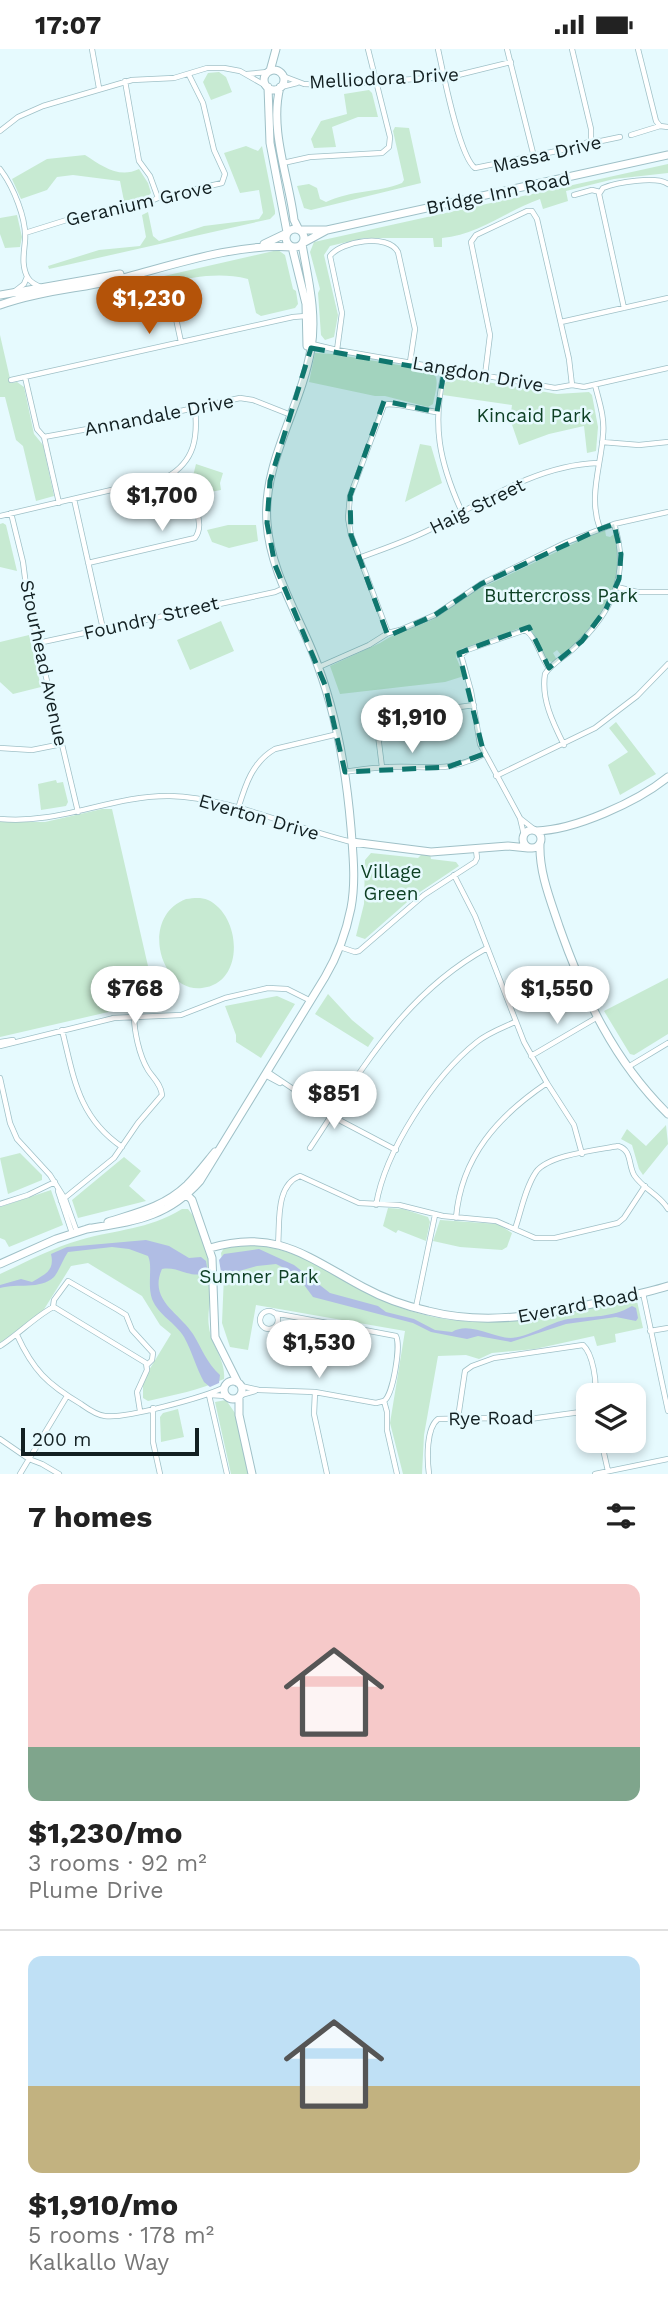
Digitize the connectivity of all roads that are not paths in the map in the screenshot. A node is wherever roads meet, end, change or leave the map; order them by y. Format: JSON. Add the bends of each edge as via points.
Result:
{"nodes":[{"id":1,"x":92,"y":49,"type":"edge"},
{"id":2,"x":368,"y":49,"type":"edge"},
{"id":3,"x":438,"y":49,"type":"edge"},
{"id":4,"x":507,"y":49,"type":"edge"},
{"id":5,"x":572,"y":49,"type":"edge"},
{"id":6,"x":638,"y":49,"type":"edge"},
{"id":7,"x":276,"y":52,"type":"edge"},
{"id":8,"x":510,"y":62,"type":"junction"},
{"id":9,"x":269,"y":72,"type":"junction"},
{"id":10,"x":247,"y":74,"type":"junction"},
{"id":11,"x":189,"y":75,"type":"junction"},
{"id":12,"x":283,"y":75,"type":"junction"},
{"id":13,"x":444,"y":77,"type":"junction"},
{"id":14,"x":377,"y":80,"type":"junction"},
{"id":15,"x":125,"y":81,"type":"junction"},
{"id":16,"x":298,"y":82,"type":"junction"},
{"id":17,"x":268,"y":87,"type":"junction"},
{"id":18,"x":280,"y":87,"type":"junction"},
{"id":19,"x":99,"y":88,"type":"junction"},
{"id":20,"x":660,"y":126,"type":"junction"},
{"id":21,"x":668,"y":127,"type":"edge"},
{"id":22,"x":0,"y":131,"type":"edge"},
{"id":23,"x":631,"y":135,"type":"dead end"},
{"id":24,"x":620,"y":137,"type":"dead end"},
{"id":25,"x":591,"y":140,"type":"junction"},
{"id":26,"x":668,"y":155,"type":"edge"},
{"id":27,"x":534,"y":157,"type":"junction"},
{"id":28,"x":283,"y":163,"type":"junction"},
{"id":29,"x":0,"y":169,"type":"edge"},
{"id":30,"x":668,"y":184,"type":"edge"},
{"id":31,"x":600,"y":192,"type":"junction"},
{"id":32,"x":574,"y":194,"type":"dead end"},
{"id":33,"x":158,"y":198,"type":"junction"},
{"id":34,"x":299,"y":230,"type":"junction"},
{"id":35,"x":327,"y":230,"type":"junction"},
{"id":36,"x":25,"y":233,"type":"junction"},
{"id":37,"x":287,"y":233,"type":"junction"},
{"id":38,"x":302,"y":244,"type":"junction"},
{"id":39,"x":261,"y":246,"type":"junction"},
{"id":40,"x":292,"y":247,"type":"junction"},
{"id":41,"x":191,"y":261,"type":"junction"},
{"id":42,"x":27,"y":277,"type":"junction"},
{"id":43,"x":41,"y":286,"type":"junction"},
{"id":44,"x":160,"y":287,"type":"dead end"},
{"id":45,"x":12,"y":292,"type":"junction"},
{"id":46,"x":0,"y":295,"type":"edge"},
{"id":47,"x":668,"y":298,"type":"edge"},
{"id":48,"x":0,"y":305,"type":"edge"},
{"id":49,"x":624,"y":308,"type":"junction"},
{"id":50,"x":309,"y":313,"type":"junction"},
{"id":51,"x":561,"y":322,"type":"junction"},
{"id":52,"x":181,"y":342,"type":"junction"},
{"id":53,"x":310,"y":346,"type":"junction"},
{"id":54,"x":337,"y":350,"type":"junction"},
{"id":55,"x":410,"y":362,"type":"junction"},
{"id":56,"x":668,"y":368,"type":"edge"},
{"id":57,"x":444,"y":372,"type":"junction"},
{"id":58,"x":485,"y":375,"type":"junction"},
{"id":59,"x":25,"y":376,"type":"junction"},
{"id":60,"x":11,"y":380,"type":"dead end"},
{"id":61,"x":572,"y":385,"type":"junction"},
{"id":62,"x":596,"y":385,"type":"junction"},
{"id":63,"x":195,"y":408,"type":"junction"},
{"id":64,"x":438,"y":412,"type":"junction"},
{"id":65,"x":292,"y":414,"type":"junction"},
{"id":66,"x":47,"y":437,"type":"junction"},
{"id":67,"x":602,"y":442,"type":"junction"},
{"id":68,"x":668,"y":442,"type":"edge"},
{"id":69,"x":598,"y":463,"type":"junction"},
{"id":70,"x":175,"y":473,"type":"junction"},
{"id":71,"x":74,"y":499,"type":"junction"},
{"id":72,"x":60,"y":503,"type":"junction"},
{"id":73,"x":461,"y":511,"type":"junction"},
{"id":74,"x":668,"y":512,"type":"edge"},
{"id":75,"x":11,"y":513,"type":"junction"},
{"id":76,"x":0,"y":516,"type":"edge"},
{"id":77,"x":614,"y":524,"type":"junction"},
{"id":78,"x":600,"y":529,"type":"junction"},
{"id":79,"x":359,"y":558,"type":"junction"},
{"id":80,"x":88,"y":563,"type":"junction"},
{"id":81,"x":284,"y":586,"type":"junction"},
{"id":82,"x":617,"y":587,"type":"junction"},
{"id":83,"x":668,"y":591,"type":"edge"},
{"id":84,"x":103,"y":629,"type":"junction"},
{"id":85,"x":388,"y":633,"type":"junction"},
{"id":86,"x":38,"y":643,"type":"junction"},
{"id":87,"x":319,"y":667,"type":"junction"},
{"id":88,"x":667,"y":667,"type":"edge"},
{"id":89,"x":549,"y":668,"type":"junction"},
{"id":90,"x":474,"y":705,"type":"junction"},
{"id":91,"x":338,"y":734,"type":"junction"},
{"id":92,"x":62,"y":744,"type":"junction"},
{"id":93,"x":564,"y":745,"type":"junction"},
{"id":94,"x":0,"y":748,"type":"edge"},
{"id":95,"x":484,"y":754,"type":"junction"},
{"id":96,"x":382,"y":767,"type":"junction"},
{"id":97,"x":345,"y":772,"type":"junction"},
{"id":98,"x":496,"y":776,"type":"junction"},
{"id":99,"x":668,"y":777,"type":"edge"},
{"id":100,"x":238,"y":809,"type":"junction"},
{"id":101,"x":78,"y":812,"type":"junction"},
{"id":102,"x":0,"y":818,"type":"edge"},
{"id":103,"x":520,"y":818,"type":"junction"},
{"id":104,"x":535,"y":830,"type":"junction"},
{"id":105,"x":554,"y":830,"type":"junction"},
{"id":106,"x":524,"y":835,"type":"junction"},
{"id":107,"x":352,"y":842,"type":"junction"},
{"id":108,"x":540,"y":843,"type":"junction"},
{"id":109,"x":508,"y":846,"type":"junction"},
{"id":110,"x":529,"y":848,"type":"junction"},
{"id":111,"x":477,"y":850,"type":"junction"},
{"id":112,"x":540,"y":864,"type":"junction"},
{"id":113,"x":454,"y":875,"type":"junction"},
{"id":114,"x":340,"y":947,"type":"junction"},
{"id":115,"x":487,"y":949,"type":"junction"},
{"id":116,"x":309,"y":1003,"type":"junction"},
{"id":117,"x":134,"y":1015,"type":"junction"},
{"id":118,"x":596,"y":1017,"type":"junction"},
{"id":119,"x":515,"y":1022,"type":"junction"},
{"id":120,"x":62,"y":1030,"type":"junction"},
{"id":121,"x":668,"y":1043,"type":"edge"},
{"id":122,"x":0,"y":1044,"type":"edge"},
{"id":123,"x":531,"y":1056,"type":"junction"},
{"id":124,"x":627,"y":1068,"type":"junction"},
{"id":125,"x":266,"y":1073,"type":"junction"},
{"id":126,"x":0,"y":1078,"type":"edge"},
{"id":127,"x":547,"y":1083,"type":"junction"},
{"id":128,"x":668,"y":1114,"type":"edge"},
{"id":129,"x":332,"y":1115,"type":"junction"},
{"id":130,"x":122,"y":1147,"type":"junction"},
{"id":131,"x":310,"y":1148,"type":"dead end"},
{"id":132,"x":396,"y":1150,"type":"junction"},
{"id":133,"x":582,"y":1154,"type":"junction"},
{"id":134,"x":55,"y":1182,"type":"junction"},
{"id":135,"x":645,"y":1186,"type":"junction"},
{"id":136,"x":184,"y":1194,"type":"junction"},
{"id":137,"x":63,"y":1200,"type":"junction"},
{"id":138,"x":0,"y":1204,"type":"edge"},
{"id":139,"x":376,"y":1205,"type":"junction"},
{"id":140,"x":668,"y":1209,"type":"edge"},
{"id":141,"x":435,"y":1215,"type":"junction"},
{"id":142,"x":456,"y":1218,"type":"junction"},
{"id":143,"x":515,"y":1229,"type":"junction"},
{"id":144,"x":74,"y":1233,"type":"junction"},
{"id":145,"x":278,"y":1245,"type":"junction"},
{"id":146,"x":210,"y":1248,"type":"junction"},
{"id":147,"x":0,"y":1264,"type":"edge"},
{"id":148,"x":668,"y":1286,"type":"edge"},
{"id":149,"x":641,"y":1293,"type":"junction"},
{"id":150,"x":53,"y":1307,"type":"junction"},
{"id":151,"x":415,"y":1308,"type":"junction"},
{"id":152,"x":274,"y":1313,"type":"junction"},
{"id":153,"x":291,"y":1317,"type":"junction"},
{"id":154,"x":278,"y":1323,"type":"junction"},
{"id":155,"x":668,"y":1328,"type":"edge"},
{"id":156,"x":650,"y":1331,"type":"junction"},
{"id":157,"x":17,"y":1335,"type":"junction"},
{"id":158,"x":0,"y":1346,"type":"edge"},
{"id":159,"x":227,"y":1364,"type":"junction"},
{"id":160,"x":147,"y":1365,"type":"junction"},
{"id":161,"x":595,"y":1383,"type":"edge"},
{"id":162,"x":240,"y":1384,"type":"junction"},
{"id":163,"x":259,"y":1390,"type":"junction"},
{"id":164,"x":226,"y":1392,"type":"junction"},
{"id":165,"x":315,"y":1392,"type":"junction"},
{"id":166,"x":209,"y":1395,"type":"junction"},
{"id":167,"x":67,"y":1396,"type":"junction"},
{"id":168,"x":240,"y":1396,"type":"junction"},
{"id":169,"x":384,"y":1401,"type":"junction"},
{"id":170,"x":151,"y":1408,"type":"junction"},
{"id":171,"x":140,"y":1411,"type":"junction"},
{"id":172,"x":668,"y":1411,"type":"edge"},
{"id":173,"x":576,"y":1413,"type":"edge"},
{"id":174,"x":239,"y":1415,"type":"junction"},
{"id":175,"x":458,"y":1418,"type":"junction"},
{"id":176,"x":0,"y":1439,"type":"edge"},
{"id":177,"x":604,"y":1453,"type":"edge"},
{"id":178,"x":30,"y":1457,"type":"junction"},
{"id":179,"x":668,"y":1459,"type":"edge"},
{"id":180,"x":608,"y":1471,"type":"junction"},
{"id":181,"x":20,"y":1474,"type":"edge"},
{"id":182,"x":59,"y":1474,"type":"edge"},
{"id":183,"x":160,"y":1474,"type":"edge"},
{"id":184,"x":227,"y":1474,"type":"edge"},
{"id":185,"x":252,"y":1474,"type":"edge"},
{"id":186,"x":327,"y":1474,"type":"edge"},
{"id":187,"x":397,"y":1474,"type":"edge"},
{"id":188,"x":429,"y":1474,"type":"edge"},
{"id":189,"x":595,"y":1474,"type":"edge"}],
"edges":[{"from":1,"to":19,"type":"street"},
{"from":2,"to":14,"type":"street"},
{"from":3,"to":13,"type":"street"},
{"from":4,"to":8,"type":"street"},
{"from":5,"to":25,"type":"street"},
{"from":6,"to":20,"type":"street"},
{"from":7,"to":9,"type":"street"},
{"from":7,"to":12,"type":"street"},
{"from":8,"to":13,"type":"street","name":"Melliodora Drive"},
{"from":8,"to":27,"type":"street"},
{"from":9,"to":10,"type":"street"},
{"from":9,"to":12,"type":"street"},
{"from":9,"to":17,"type":"street","via":[[265,78]]},
{"from":10,"to":11,"type":"street","via":[[216,68]]},
{"from":10,"to":17,"type":"street"},
{"from":11,"to":15,"type":"street"},
{"from":11,"to":33,"type":"street","name":"Geranium Grove","via":[[203,103],[225,177],[217,186]]},
{"from":12,"to":16,"type":"street","name":"Melliodora Drive"},
{"from":12,"to":18,"type":"street"},
{"from":13,"to":14,"type":"street","name":"Melliodora Drive"},
{"from":13,"to":27,"type":"street","name":"Massa Drive","via":[[456,126],[473,167]]},
{"from":14,"to":16,"type":"street","name":"Melliodora Drive","via":[[335,85]]},
{"from":14,"to":28,"type":"street","via":[[391,141],[387,150]]},
{"from":15,"to":19,"type":"street"},
{"from":15,"to":33,"type":"street","via":[[139,161]]},
{"from":16,"to":18,"type":"street","name":"Melliodora Drive"},
{"from":17,"to":18,"type":"street"},
{"from":17,"to":37,"type":"street","via":[[270,143]]},
{"from":18,"to":28,"type":"street"},
{"from":19,"to":22,"type":"street","via":[[30,111]]},
{"from":20,"to":21,"type":"street"},
{"from":20,"to":23,"type":"street"},
{"from":24,"to":25,"type":"street","name":"Massa Drive"},
{"from":25,"to":27,"type":"street","name":"Massa Drive"},
{"from":26,"to":35,"type":"street","name":"Bridge Inn Road"},
{"from":28,"to":34,"type":"street"},
{"from":29,"to":36,"type":"street","via":[[15,195]]},
{"from":30,"to":31,"type":"street","via":[[660,180],[614,184]]},
{"from":31,"to":32,"type":"street"},
{"from":31,"to":49,"type":"street"},
{"from":33,"to":36,"type":"street","name":"Geranium Grove"},
{"from":34,"to":35,"type":"street","name":"Bridge Inn Road"},
{"from":34,"to":37,"type":"street"},
{"from":34,"to":38,"type":"street","via":[[304,235]]},
{"from":35,"to":38,"type":"street","name":"Bridge Inn Road"},
{"from":36,"to":42,"type":"street"},
{"from":37,"to":39,"type":"street"},
{"from":37,"to":40,"type":"street","via":[[286,241]]},
{"from":38,"to":40,"type":"street"},
{"from":38,"to":50,"type":"street"},
{"from":39,"to":40,"type":"street"},
{"from":39,"to":41,"type":"street"},
{"from":40,"to":50,"type":"street"},
{"from":41,"to":43,"type":"street"},
{"from":41,"to":48,"type":"street"},
{"from":42,"to":43,"type":"street"},
{"from":42,"to":45,"type":"street"},
{"from":43,"to":45,"type":"street"},
{"from":44,"to":52,"type":"street","via":[[172,285]]},
{"from":45,"to":46,"type":"street"},
{"from":47,"to":49,"type":"street"},
{"from":49,"to":51,"type":"street"},
{"from":50,"to":52,"type":"street"},
{"from":50,"to":53,"type":"street"},
{"from":51,"to":58,"type":"street","via":[[535,215],[523,211],[476,235],[470,247],[491,342]]},
{"from":51,"to":61,"type":"street"},
{"from":52,"to":59,"type":"street"},
{"from":53,"to":54,"type":"street","name":"Langdon Drive"},
{"from":53,"to":65,"type":"street"},
{"from":54,"to":55,"type":"street","name":"Langdon Drive"},
{"from":54,"to":55,"type":"street","via":[[342,313],[330,256],[358,243],[388,242],[398,251],[414,323]]},
{"from":55,"to":57,"type":"street","name":"Langdon Drive"},
{"from":56,"to":62,"type":"street","name":"Langdon Drive"},
{"from":57,"to":58,"type":"street","name":"Langdon Drive"},
{"from":57,"to":64,"type":"street"},
{"from":58,"to":61,"type":"street","name":"Langdon Drive","via":[[555,388]]},
{"from":59,"to":60,"type":"street"},
{"from":59,"to":66,"type":"street","via":[[37,429]]},
{"from":61,"to":62,"type":"street","name":"Langdon Drive"},
{"from":62,"to":67,"type":"street"},
{"from":63,"to":65,"type":"street","name":"Annandale Drive","via":[[245,398]]},
{"from":63,"to":66,"type":"street","name":"Annandale Drive"},
{"from":63,"to":70,"type":"street","via":[[195,446]]},
{"from":64,"to":73,"type":"street","via":[[442,459]]},
{"from":64,"to":79,"type":"street","via":[[390,402],[381,408],[351,496],[349,526]]},
{"from":65,"to":81,"type":"street","via":[[267,502],[270,547]]},
{"from":66,"to":72,"type":"street"},
{"from":67,"to":68,"type":"street"},
{"from":67,"to":69,"type":"street"},
{"from":69,"to":73,"type":"street","name":"Haig Street","via":[[540,475]]},
{"from":69,"to":78,"type":"street","via":[[594,511]]},
{"from":70,"to":71,"type":"street"},
{"from":70,"to":80,"type":"street","via":[[195,510],[199,531],[195,538]]},
{"from":71,"to":72,"type":"street"},
{"from":71,"to":80,"type":"street"},
{"from":72,"to":75,"type":"street"},
{"from":73,"to":79,"type":"street","name":"Haig Street"},
{"from":74,"to":77,"type":"street"},
{"from":75,"to":76,"type":"street"},
{"from":75,"to":86,"type":"street","name":"Stourhead Avenue"},
{"from":77,"to":78,"type":"street"},
{"from":77,"to":82,"type":"street","via":[[621,554]]},
{"from":78,"to":85,"type":"street","via":[[481,584],[428,618]]},
{"from":79,"to":85,"type":"street"},
{"from":80,"to":84,"type":"street"},
{"from":81,"to":84,"type":"street","name":"Foundry Street"},
{"from":81,"to":87,"type":"street"},
{"from":82,"to":83,"type":"street"},
{"from":82,"to":89,"type":"street","via":[[591,630]]},
{"from":84,"to":86,"type":"street","name":"Foundry Street"},
{"from":85,"to":87,"type":"street"},
{"from":86,"to":92,"type":"street","name":"Stourhead Avenue"},
{"from":87,"to":91,"type":"street"},
{"from":88,"to":93,"type":"street","via":[[624,707]]},
{"from":89,"to":90,"type":"street","via":[[525,630],[467,650],[461,657]]},
{"from":89,"to":93,"type":"street","via":[[544,678],[547,702]]},
{"from":90,"to":95,"type":"street"},
{"from":90,"to":96,"type":"street","via":[[380,718]]},
{"from":91,"to":97,"type":"street"},
{"from":91,"to":100,"type":"street","via":[[268,752],[249,776]]},
{"from":92,"to":94,"type":"street","via":[[32,750]]},
{"from":92,"to":101,"type":"street","name":"Stourhead Avenue"},
{"from":93,"to":98,"type":"street"},
{"from":95,"to":96,"type":"street","via":[[451,767]]},
{"from":95,"to":98,"type":"street"},
{"from":96,"to":97,"type":"street"},
{"from":97,"to":107,"type":"street"},
{"from":98,"to":103,"type":"street"},
{"from":99,"to":105,"type":"street","via":[[624,805]]},
{"from":100,"to":101,"type":"street","name":"Everton Drive","via":[[171,796],[136,798]]},
{"from":100,"to":107,"type":"street","name":"Everton Drive"},
{"from":101,"to":102,"type":"street","name":"Everton Drive","via":[[32,820]]},
{"from":103,"to":104,"type":"street"},
{"from":103,"to":106,"type":"street"},
{"from":104,"to":105,"type":"street"},
{"from":104,"to":106,"type":"street"},
{"from":104,"to":108,"type":"street"},
{"from":105,"to":108,"type":"street"},
{"from":106,"to":109,"type":"street"},
{"from":106,"to":110,"type":"street"},
{"from":107,"to":111,"type":"street","via":[[410,851]]},
{"from":107,"to":114,"type":"street","via":[[353,895]]},
{"from":108,"to":110,"type":"street"},
{"from":108,"to":112,"type":"street"},
{"from":109,"to":110,"type":"street"},
{"from":109,"to":111,"type":"street"},
{"from":110,"to":112,"type":"street"},
{"from":111,"to":113,"type":"street","via":[[475,862]]},
{"from":112,"to":118,"type":"street","via":[[569,956]]},
{"from":113,"to":114,"type":"street","via":[[359,951]]},
{"from":113,"to":115,"type":"street"},
{"from":114,"to":116,"type":"street"},
{"from":115,"to":119,"type":"street"},
{"from":115,"to":129,"type":"street","via":[[447,974],[408,1008],[368,1057]]},
{"from":116,"to":117,"type":"street","via":[[292,992],[268,988],[225,997],[181,1015]]},
{"from":116,"to":125,"type":"street"},
{"from":117,"to":120,"type":"street"},
{"from":117,"to":130,"type":"street","via":[[144,1063],[162,1092]]},
{"from":118,"to":123,"type":"street"},
{"from":118,"to":124,"type":"street"},
{"from":119,"to":123,"type":"street"},
{"from":119,"to":132,"type":"street","via":[[482,1038],[459,1058],[426,1098]]},
{"from":120,"to":122,"type":"street"},
{"from":120,"to":130,"type":"street","via":[[79,1096],[110,1139]]},
{"from":121,"to":124,"type":"street"},
{"from":123,"to":127,"type":"street"},
{"from":124,"to":128,"type":"street"},
{"from":125,"to":129,"type":"street"},
{"from":125,"to":136,"type":"street","via":[[209,1169]]},
{"from":126,"to":134,"type":"street","via":[[17,1139]]},
{"from":127,"to":133,"type":"street","via":[[574,1125]]},
{"from":127,"to":142,"type":"street","via":[[508,1112],[483,1144],[463,1178]]},
{"from":129,"to":131,"type":"street"},
{"from":129,"to":132,"type":"street"},
{"from":130,"to":137,"type":"street"},
{"from":132,"to":139,"type":"street"},
{"from":133,"to":135,"type":"street","via":[[623,1146],[633,1173]]},
{"from":133,"to":143,"type":"street","via":[[541,1166]]},
{"from":134,"to":137,"type":"street"},
{"from":134,"to":138,"type":"street"},
{"from":135,"to":140,"type":"street"},
{"from":135,"to":143,"type":"street","via":[[618,1223],[547,1239]]},
{"from":136,"to":144,"type":"street","via":[[144,1219]]},
{"from":136,"to":146,"type":"street","via":[[200,1219]]},
{"from":137,"to":144,"type":"street"},
{"from":139,"to":141,"type":"street","via":[[399,1205]]},
{"from":139,"to":145,"type":"street","via":[[359,1203],[296,1177],[282,1196]]},
{"from":141,"to":142,"type":"street"},
{"from":141,"to":151,"type":"street"},
{"from":142,"to":143,"type":"street","via":[[496,1221]]},
{"from":144,"to":147,"type":"street"},
{"from":145,"to":146,"type":"street","name":"Everard Road","via":[[249,1242]]},
{"from":145,"to":151,"type":"street","name":"Everard Road","via":[[306,1253],[365,1288]]},
{"from":146,"to":159,"type":"street","via":[[213,1331]]},
{"from":148,"to":149,"type":"street","name":"Everard Road"},
{"from":149,"to":151,"type":"street","name":"Everard Road","via":[[510,1318],[461,1317]]},
{"from":149,"to":156,"type":"street"},
{"from":150,"to":157,"type":"street"},
{"from":150,"to":160,"type":"street"},
{"from":150,"to":160,"type":"street","via":[[68,1281],[118,1310],[153,1353]]},
{"from":152,"to":153,"type":"street"},
{"from":152,"to":154,"type":"street"},
{"from":152,"to":154,"type":"street","via":[[264,1313],[261,1324],[270,1329]]},
{"from":153,"to":154,"type":"street"},
{"from":153,"to":169,"type":"street","via":[[396,1336],[390,1395]]},
{"from":155,"to":156,"type":"street"},
{"from":156,"to":172,"type":"street"},
{"from":157,"to":158,"type":"street"},
{"from":157,"to":167,"type":"street","via":[[37,1372]]},
{"from":159,"to":162,"type":"street"},
{"from":159,"to":164,"type":"street"},
{"from":160,"to":171,"type":"street","via":[[138,1387]]},
{"from":161,"to":175,"type":"street","via":[[589,1352],[583,1345],[499,1357],[465,1371]]},
{"from":162,"to":163,"type":"street"},
{"from":162,"to":164,"type":"street","via":[[230,1382]]},
{"from":162,"to":168,"type":"street"},
{"from":163,"to":165,"type":"street"},
{"from":163,"to":168,"type":"street"},
{"from":164,"to":166,"type":"street"},
{"from":164,"to":168,"type":"street"},
{"from":164,"to":174,"type":"street"},
{"from":165,"to":169,"type":"street"},
{"from":165,"to":186,"type":"street","via":[[314,1413]]},
{"from":166,"to":170,"type":"street"},
{"from":166,"to":184,"type":"street"},
{"from":167,"to":171,"type":"street","via":[[107,1417]]},
{"from":167,"to":178,"type":"street"},
{"from":168,"to":174,"type":"street"},
{"from":169,"to":187,"type":"street"},
{"from":170,"to":171,"type":"street"},
{"from":170,"to":183,"type":"street"},
{"from":173,"to":175,"type":"street","name":"Rye Road","via":[[515,1421]]},
{"from":174,"to":185,"type":"street"},
{"from":175,"to":188,"type":"street","name":"Rye Road","via":[[436,1420],[433,1425]]},
{"from":176,"to":178,"type":"street"},
{"from":177,"to":180,"type":"street"},
{"from":178,"to":181,"type":"street"},
{"from":178,"to":182,"type":"street"},
{"from":179,"to":180,"type":"street"},
{"from":180,"to":189,"type":"street"}]}
